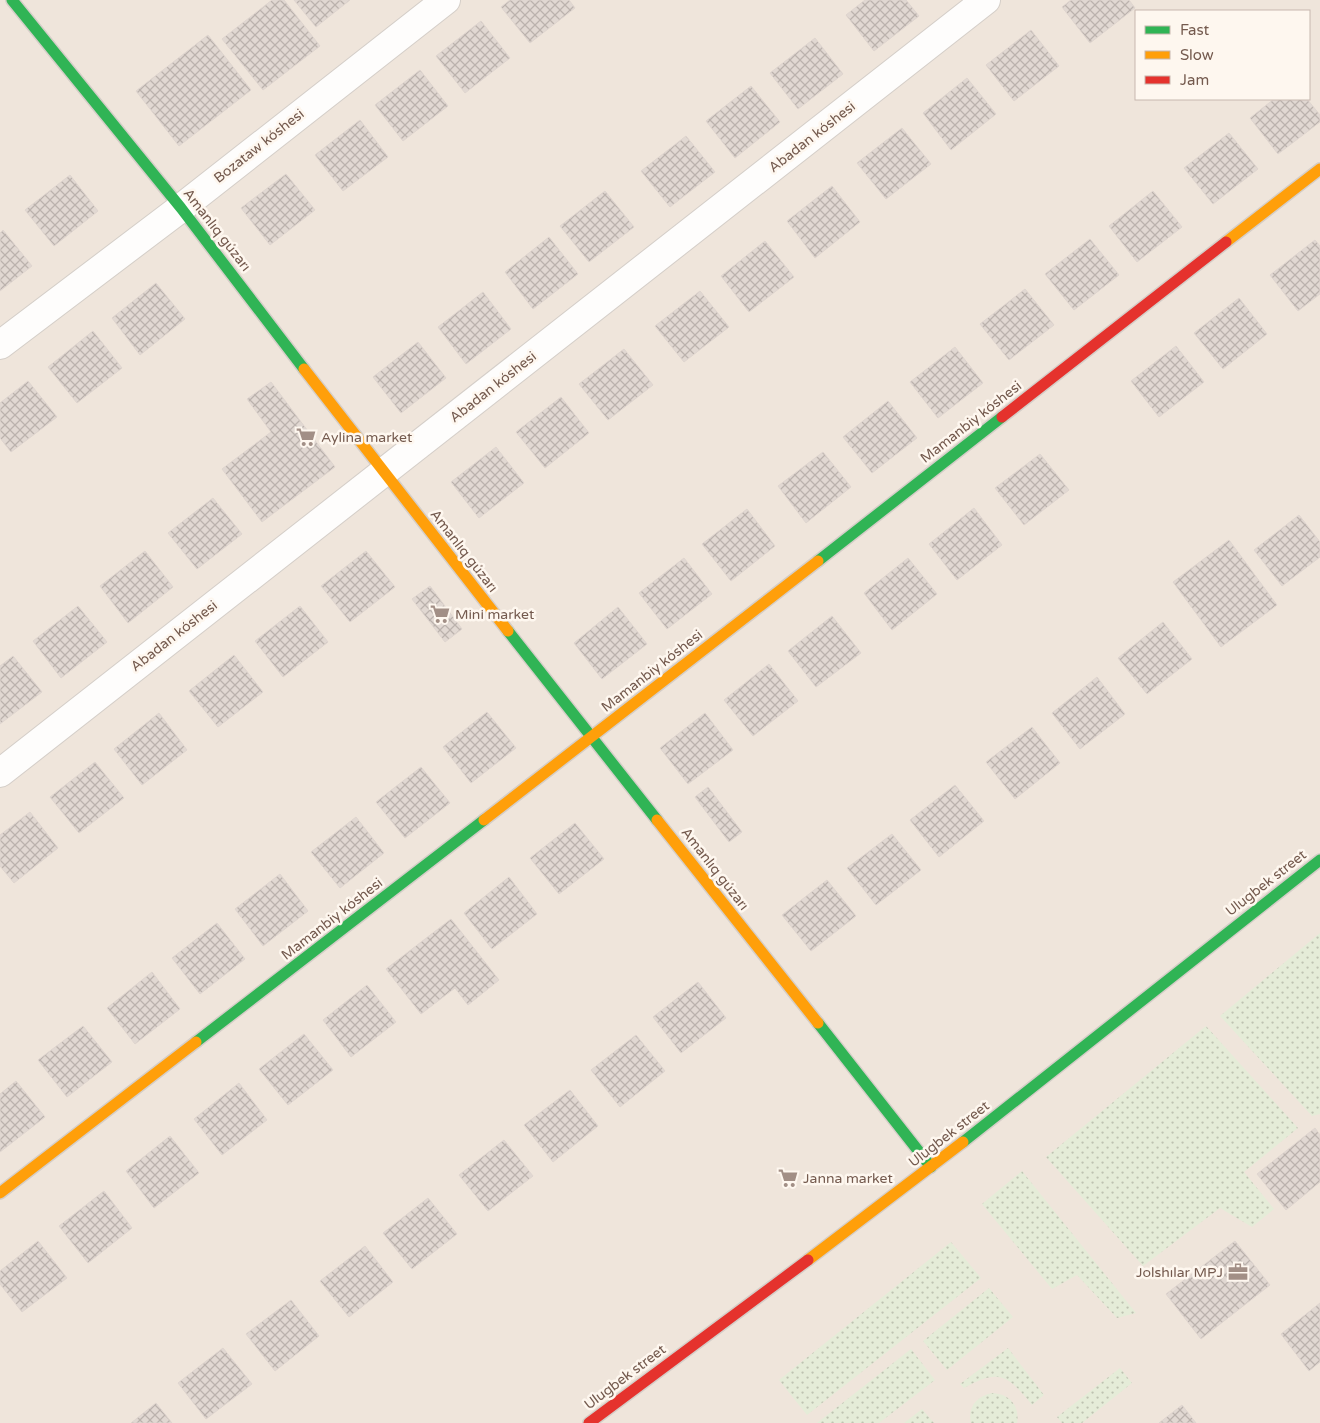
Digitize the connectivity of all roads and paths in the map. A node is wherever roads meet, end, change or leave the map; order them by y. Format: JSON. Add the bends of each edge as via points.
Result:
{"nodes":[{"id":1,"x":12,"y":0,"type":"edge"},
{"id":2,"x":446,"y":0,"type":"edge"},
{"id":3,"x":986,"y":0,"type":"edge"},
{"id":4,"x":1320,"y":168,"type":"edge"},
{"id":5,"x":181,"y":208,"type":"junction"},
{"id":6,"x":0,"y":345,"type":"edge"},
{"id":7,"x":384,"y":473,"type":"junction"},
{"id":8,"x":592,"y":737,"type":"junction"},
{"id":9,"x":0,"y":773,"type":"edge"},
{"id":10,"x":1320,"y":861,"type":"edge"},
{"id":11,"x":931,"y":1167,"type":"junction"},
{"id":12,"x":0,"y":1194,"type":"edge"},
{"id":13,"x":589,"y":1423,"type":"edge"}],
"edges":[{"from":1,"to":5,"type":"street","name":"Amanlıq gúzarı"},
{"from":2,"to":5,"type":"street","name":"Bozataw kóshesi"},
{"from":3,"to":7,"type":"street","name":"Abadan kóshesi"},
{"from":4,"to":8,"type":"street","name":"Mamanbiy kóshesi"},
{"from":5,"to":6,"type":"street","name":"Bozataw kóshesi"},
{"from":5,"to":7,"type":"street","name":"Amanlıq gúzarı"},
{"from":7,"to":8,"type":"street","name":"Amanlıq gúzarı"},
{"from":7,"to":9,"type":"street","name":"Abadan kóshesi"},
{"from":8,"to":11,"type":"street","name":"Amanlıq gúzarı"},
{"from":8,"to":12,"type":"street","name":"Mamanbiy kóshesi"},
{"from":10,"to":11,"type":"street","name":"Ulugbek street"},
{"from":11,"to":13,"type":"street","name":"Ulugbek street"}]}
